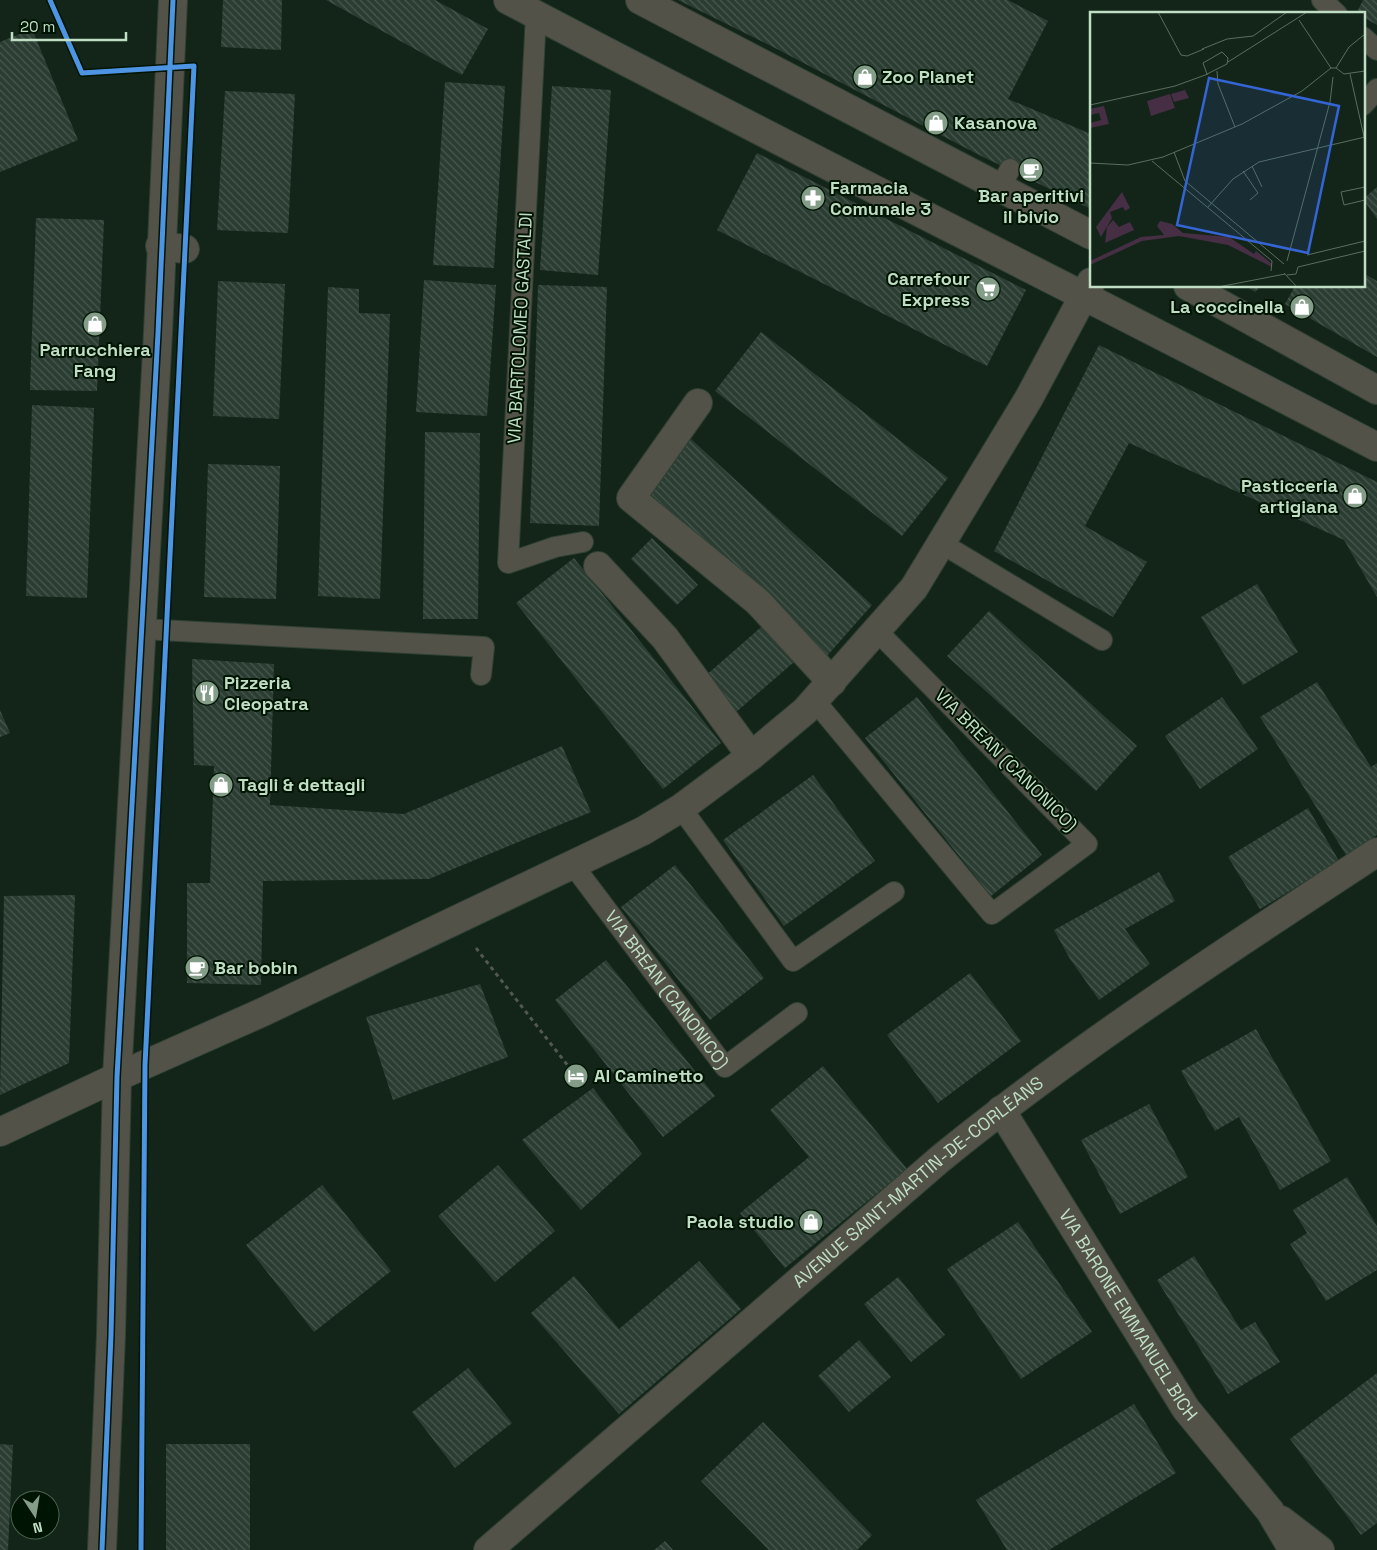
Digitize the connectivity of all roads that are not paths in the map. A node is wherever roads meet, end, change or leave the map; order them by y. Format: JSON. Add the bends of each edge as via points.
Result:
{"nodes":[{"id":1,"x":508,"y":0,"type":"edge"},
{"id":2,"x":640,"y":0,"type":"edge"},
{"id":3,"x":1322,"y":0,"type":"edge"},
{"id":4,"x":169,"y":8,"type":"edge"},
{"id":5,"x":1335,"y":12,"type":"edge"},
{"id":6,"x":536,"y":15,"type":"junction"},
{"id":7,"x":1364,"y":38,"type":"edge"},
{"id":8,"x":1377,"y":50,"type":"edge"},
{"id":9,"x":1377,"y":89,"type":"edge"},
{"id":10,"x":1364,"y":104,"type":"edge"},
{"id":11,"x":1090,"y":234,"type":"edge"},
{"id":12,"x":1088,"y":288,"type":"edge"},
{"id":13,"x":1193,"y":288,"type":"edge"},
{"id":14,"x":1377,"y":390,"type":"edge"},
{"id":15,"x":698,"y":402,"type":"dead end"},
{"id":16,"x":1377,"y":447,"type":"edge"},
{"id":17,"x":583,"y":542,"type":"dead end"},
{"id":18,"x":941,"y":543,"type":"junction"},
{"id":19,"x":598,"y":566,"type":"dead end"},
{"id":20,"x":141,"y":629,"type":"junction"},
{"id":21,"x":877,"y":631,"type":"junction"},
{"id":22,"x":1102,"y":640,"type":"dead end"},
{"id":23,"x":481,"y":675,"type":"dead end"},
{"id":24,"x":824,"y":691,"type":"junction"},
{"id":25,"x":750,"y":756,"type":"junction"},
{"id":26,"x":682,"y":808,"type":"junction"},
{"id":27,"x":1377,"y":852,"type":"edge"},
{"id":28,"x":573,"y":865,"type":"junction"},
{"id":29,"x":894,"y":892,"type":"dead end"},
{"id":30,"x":797,"y":1013,"type":"dead end"},
{"id":31,"x":117,"y":1076,"type":"junction"},
{"id":32,"x":1001,"y":1110,"type":"junction"},
{"id":33,"x":0,"y":1132,"type":"edge"},
{"id":34,"x":1270,"y":1511,"type":"junction"},
{"id":35,"x":102,"y":1550,"type":"edge"},
{"id":36,"x":488,"y":1550,"type":"edge"},
{"id":37,"x":1293,"y":1550,"type":"edge"},
{"id":38,"x":1320,"y":1550,"type":"edge"}],
"edges":[{"from":1,"to":6,"type":"street"},
{"from":2,"to":11,"type":"street","via":[[1005,178]]},
{"from":3,"to":5,"type":"lane"},
{"from":4,"to":20,"type":"street","via":[[173,248]]},
{"from":6,"to":12,"type":"street","via":[[651,76]]},
{"from":6,"to":17,"type":"lane","name":"VIA BARTOLOMEO GASTALDI","via":[[508,563],[555,547]]},
{"from":7,"to":8,"type":"lane"},
{"from":9,"to":10,"type":"lane"},
{"from":12,"to":16,"type":"street"},
{"from":12,"to":18,"type":"street","via":[[1029,398]]},
{"from":13,"to":14,"type":"street"},
{"from":15,"to":24,"type":"street","via":[[631,498],[758,602]]},
{"from":18,"to":21,"type":"street","via":[[914,588]]},
{"from":18,"to":22,"type":"lane"},
{"from":19,"to":25,"type":"street","via":[[665,638]]},
{"from":20,"to":23,"type":"lane","via":[[484,647]]},
{"from":20,"to":31,"type":"street"},
{"from":21,"to":24,"type":"street"},
{"from":21,"to":24,"type":"lane","name":"VIA BREAN (CANONICO)","via":[[1087,844],[992,914]]},
{"from":24,"to":25,"type":"street"},
{"from":25,"to":26,"type":"street"},
{"from":26,"to":28,"type":"street","via":[[644,832]]},
{"from":26,"to":29,"type":"lane","via":[[793,960]]},
{"from":27,"to":32,"type":"street","name":"AVENUE SAINT-MARTIN-DE-CORLÉANS","via":[[1082,1049]]},
{"from":28,"to":30,"type":"lane","name":"VIA BREAN (CANONICO)","via":[[725,1067]]},
{"from":28,"to":31,"type":"street","via":[[263,1012]]},
{"from":31,"to":33,"type":"street"},
{"from":31,"to":35,"type":"street"},
{"from":32,"to":34,"type":"street","name":"VIA BARONE EMMANUEL BICH","via":[[1186,1409]]},
{"from":32,"to":36,"type":"street","name":"AVENUE SAINT-MARTIN-DE-CORLÉANS","via":[[940,1158]]},
{"from":34,"to":37,"type":"street","name":"VIA BARONE EMMANUEL BICH"},
{"from":34,"to":38,"type":"street","name":"VIA BARONE EMMANUEL BICH"}]}
